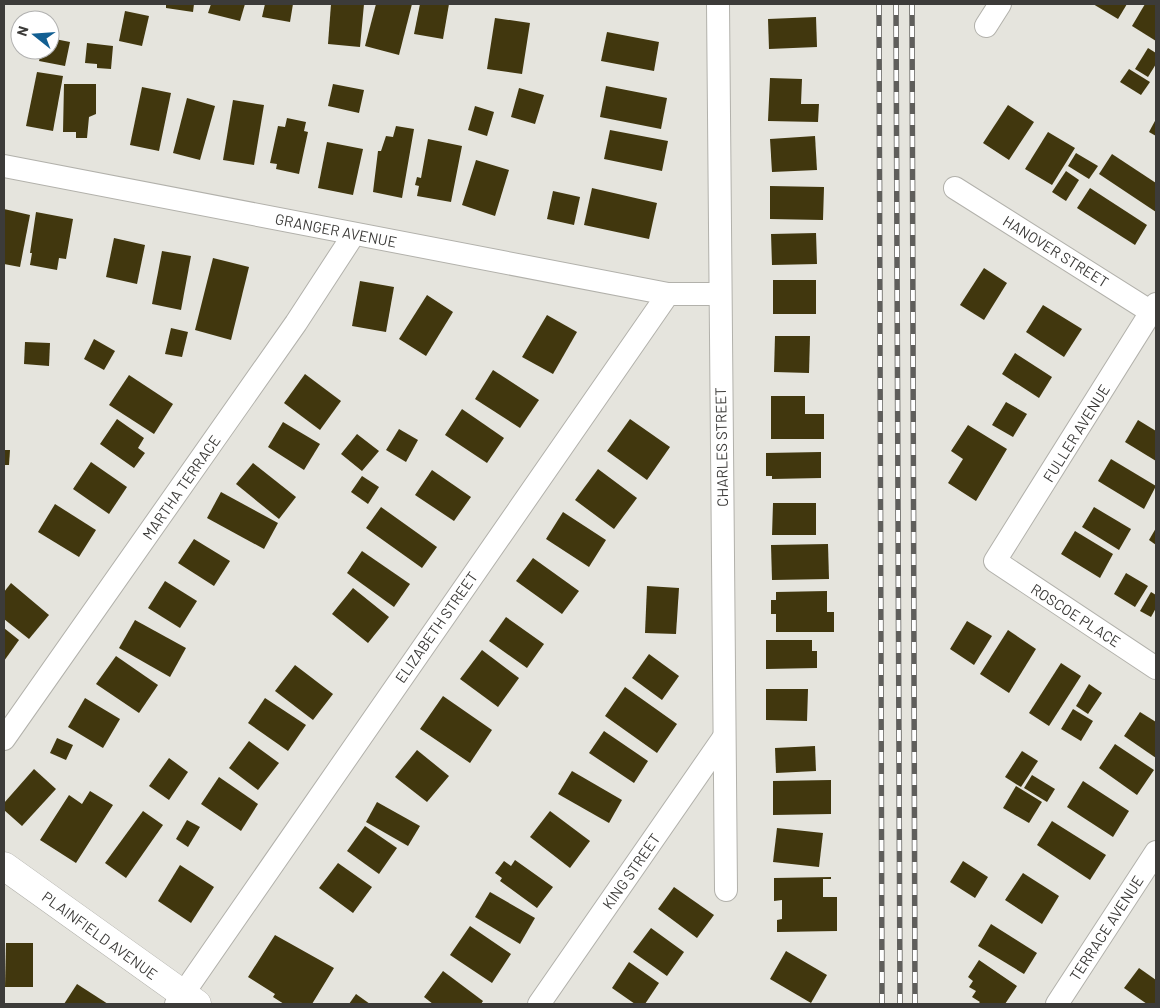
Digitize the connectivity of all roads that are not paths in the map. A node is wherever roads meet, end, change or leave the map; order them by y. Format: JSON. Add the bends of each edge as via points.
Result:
{"nodes":[{"id":1,"x":1000,"y":4,"type":"edge"},
{"id":2,"x":713,"y":5,"type":"edge"},
{"id":3,"x":986,"y":26,"type":"dead end"},
{"id":4,"x":4,"y":166,"type":"edge"},
{"id":5,"x":956,"y":188,"type":"dead end"},
{"id":6,"x":354,"y":234,"type":"junction"},
{"id":7,"x":668,"y":294,"type":"junction"},
{"id":8,"x":719,"y":294,"type":"junction"},
{"id":9,"x":1155,"y":310,"type":"edge"},
{"id":10,"x":995,"y":561,"type":"joint"},
{"id":11,"x":1156,"y":668,"type":"edge"},
{"id":12,"x":724,"y":737,"type":"junction"},
{"id":13,"x":4,"y":739,"type":"edge"},
{"id":14,"x":1156,"y":852,"type":"edge"},
{"id":15,"x":4,"y":866,"type":"edge"},
{"id":16,"x":726,"y":890,"type":"dead end"},
{"id":17,"x":185,"y":1001,"type":"edge"},
{"id":18,"x":539,"y":1004,"type":"edge"},
{"id":19,"x":1057,"y":1004,"type":"edge"}],
"edges":[{"from":1,"to":3,"type":"street"},
{"from":2,"to":8,"type":"street","name":"CHARLES STREET"},
{"from":4,"to":6,"type":"street","name":"GRANGER AVENUE"},
{"from":5,"to":9,"type":"street","name":"HANOVER STREET"},
{"from":6,"to":7,"type":"street","name":"GRANGER AVENUE"},
{"from":6,"to":13,"type":"street","name":"MARTHA TERRACE","via":[[296,323]]},
{"from":7,"to":8,"type":"street"},
{"from":7,"to":17,"type":"street","name":"ELIZABETH STREET"},
{"from":8,"to":12,"type":"street","name":"CHARLES STREET"},
{"from":9,"to":10,"type":"street","name":"FULLER AVENUE"},
{"from":10,"to":11,"type":"street","name":"ROSCOE PLACE"},
{"from":12,"to":16,"type":"street","name":"CHARLES STREET"},
{"from":12,"to":18,"type":"street","name":"KING STREET"},
{"from":14,"to":19,"type":"street","name":"TERRACE AVENUE"},
{"from":15,"to":17,"type":"main road","name":"PLAINFIELD AVENUE"}]}
